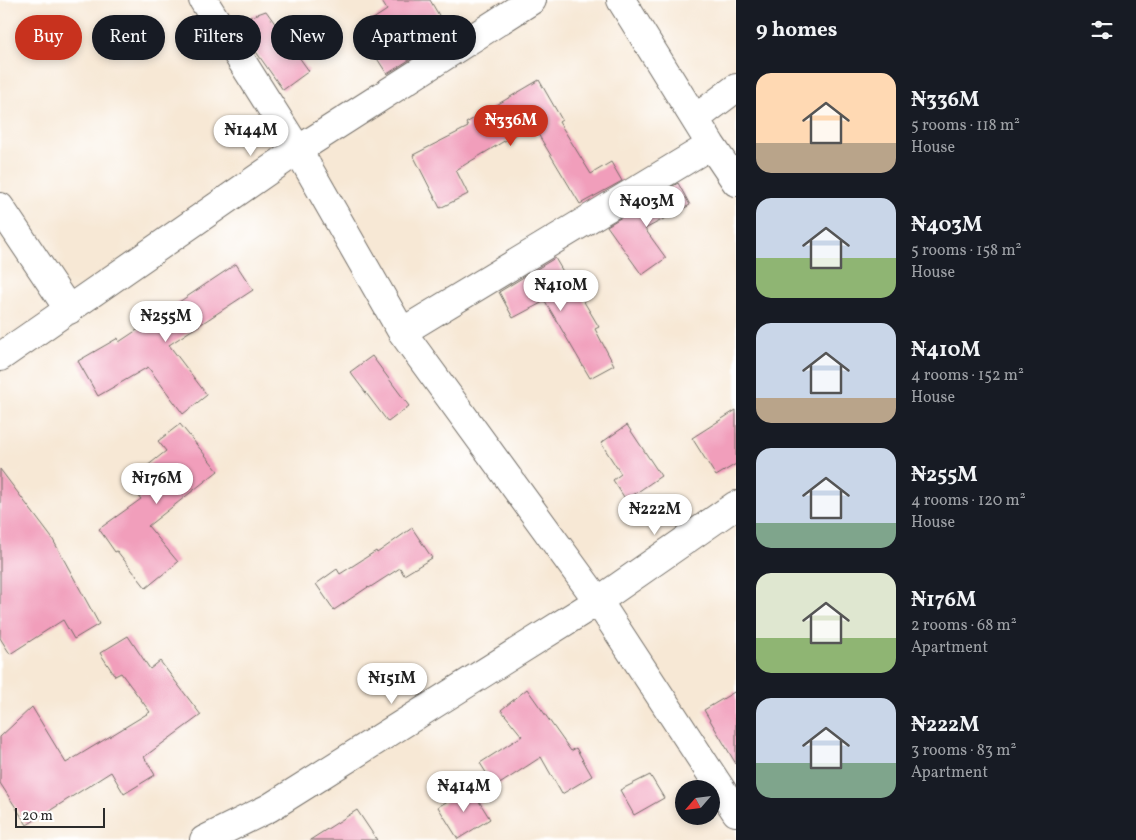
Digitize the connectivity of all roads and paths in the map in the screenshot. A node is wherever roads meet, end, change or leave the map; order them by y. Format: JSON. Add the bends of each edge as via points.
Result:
{"nodes":[{"id":1,"x":203,"y":0,"type":"edge"},
{"id":2,"x":532,"y":0,"type":"edge"},
{"id":3,"x":621,"y":0,"type":"edge"},
{"id":4,"x":736,"y":88,"type":"edge"},
{"id":5,"x":695,"y":119,"type":"junction"},
{"id":6,"x":711,"y":145,"type":"junction"},
{"id":7,"x":298,"y":150,"type":"junction"},
{"id":8,"x":736,"y":182,"type":"edge"},
{"id":9,"x":0,"y":207,"type":"edge"},
{"id":10,"x":69,"y":310,"type":"junction"},
{"id":11,"x":402,"y":332,"type":"junction"},
{"id":12,"x":0,"y":357,"type":"edge"},
{"id":13,"x":736,"y":505,"type":"edge"},
{"id":14,"x":598,"y":601,"type":"junction"},
{"id":15,"x":736,"y":812,"type":"edge"},
{"id":16,"x":204,"y":840,"type":"edge"}],
"edges":[{"from":1,"to":7,"type":"street"},
{"from":2,"to":7,"type":"street"},
{"from":3,"to":5,"type":"street"},
{"from":4,"to":5,"type":"street"},
{"from":5,"to":6,"type":"street"},
{"from":6,"to":8,"type":"street"},
{"from":6,"to":11,"type":"street"},
{"from":7,"to":10,"type":"street"},
{"from":7,"to":11,"type":"street"},
{"from":9,"to":10,"type":"street"},
{"from":10,"to":12,"type":"street"},
{"from":11,"to":14,"type":"street"},
{"from":13,"to":14,"type":"street"},
{"from":14,"to":15,"type":"street"},
{"from":14,"to":16,"type":"street","via":[[269,808]]}]}
